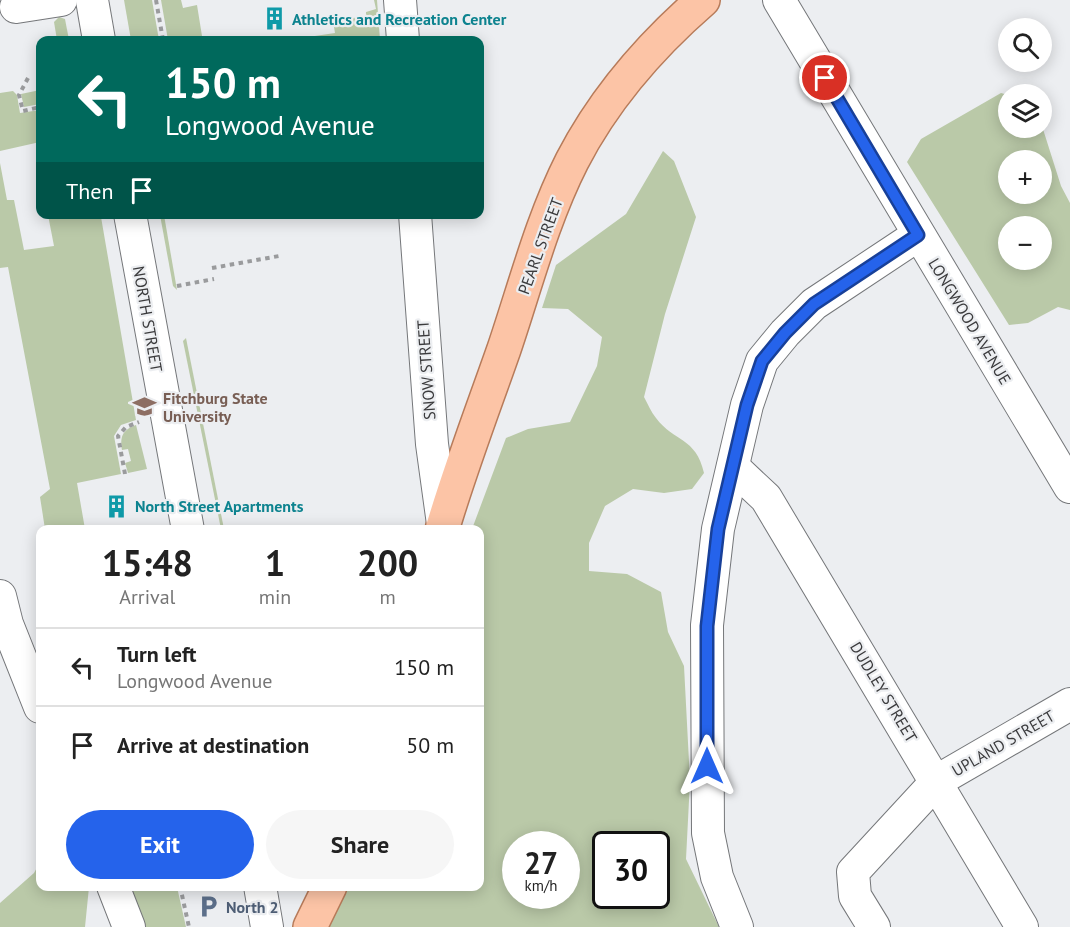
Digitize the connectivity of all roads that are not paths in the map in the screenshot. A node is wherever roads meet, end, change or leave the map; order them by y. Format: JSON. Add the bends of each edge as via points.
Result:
{"nodes":[{"id":1,"x":61,"y":0,"type":"edge"},
{"id":2,"x":92,"y":0,"type":"edge"},
{"id":3,"x":400,"y":0,"type":"edge"},
{"id":4,"x":703,"y":0,"type":"edge"},
{"id":5,"x":779,"y":0,"type":"edge"},
{"id":6,"x":16,"y":7,"type":"dead end"},
{"id":7,"x":98,"y":36,"type":"edge"},
{"id":8,"x":403,"y":36,"type":"edge"},
{"id":9,"x":131,"y":219,"type":"edge"},
{"id":10,"x":415,"y":219,"type":"edge"},
{"id":11,"x":918,"y":235,"type":"junction"},
{"id":12,"x":733,"y":467,"type":"junction"},
{"id":13,"x":1070,"y":487,"type":"edge"},
{"id":14,"x":187,"y":525,"type":"edge"},
{"id":15,"x":442,"y":525,"type":"edge"},
{"id":16,"x":443,"y":525,"type":"edge"},
{"id":17,"x":2,"y":616,"type":"edge"},
{"id":18,"x":36,"y":697,"type":"edge"},
{"id":19,"x":1070,"y":704,"type":"edge"},
{"id":20,"x":937,"y":781,"type":"junction"},
{"id":21,"x":115,"y":891,"type":"edge"},
{"id":22,"x":261,"y":891,"type":"edge"},
{"id":23,"x":328,"y":891,"type":"edge"},
{"id":24,"x":129,"y":927,"type":"edge"},
{"id":25,"x":267,"y":927,"type":"edge"},
{"id":26,"x":310,"y":927,"type":"edge"},
{"id":27,"x":737,"y":927,"type":"edge"},
{"id":28,"x":874,"y":927,"type":"edge"},
{"id":29,"x":1022,"y":927,"type":"edge"}],
"edges":[{"from":1,"to":6,"type":"street"},
{"from":2,"to":7,"type":"street"},
{"from":3,"to":8,"type":"street"},
{"from":4,"to":16,"type":"main road","name":"PEARL STREET","via":[[660,38],[625,79],[572,162]]},
{"from":5,"to":11,"type":"street","name":"LONGWOOD AVENUE"},
{"from":9,"to":14,"type":"street","name":"NORTH STREET"},
{"from":10,"to":15,"type":"street","name":"SNOW STREET"},
{"from":11,"to":12,"type":"street","via":[[814,304],[762,361]]},
{"from":11,"to":13,"type":"street","name":"LONGWOOD AVENUE"},
{"from":12,"to":20,"type":"street","name":"DUDLEY STREET","via":[[766,498]]},
{"from":12,"to":27,"type":"street","via":[[718,529],[707,626],[707,744],[708,833],[717,877]]},
{"from":17,"to":18,"type":"street"},
{"from":19,"to":20,"type":"street","name":"UPLAND STREET"},
{"from":20,"to":28,"type":"street","name":"UPLAND STREET","via":[[853,872],[855,896]]},
{"from":20,"to":29,"type":"street","name":"DUDLEY STREET"},
{"from":21,"to":24,"type":"street"},
{"from":22,"to":25,"type":"street"},
{"from":23,"to":26,"type":"main road"}]}
